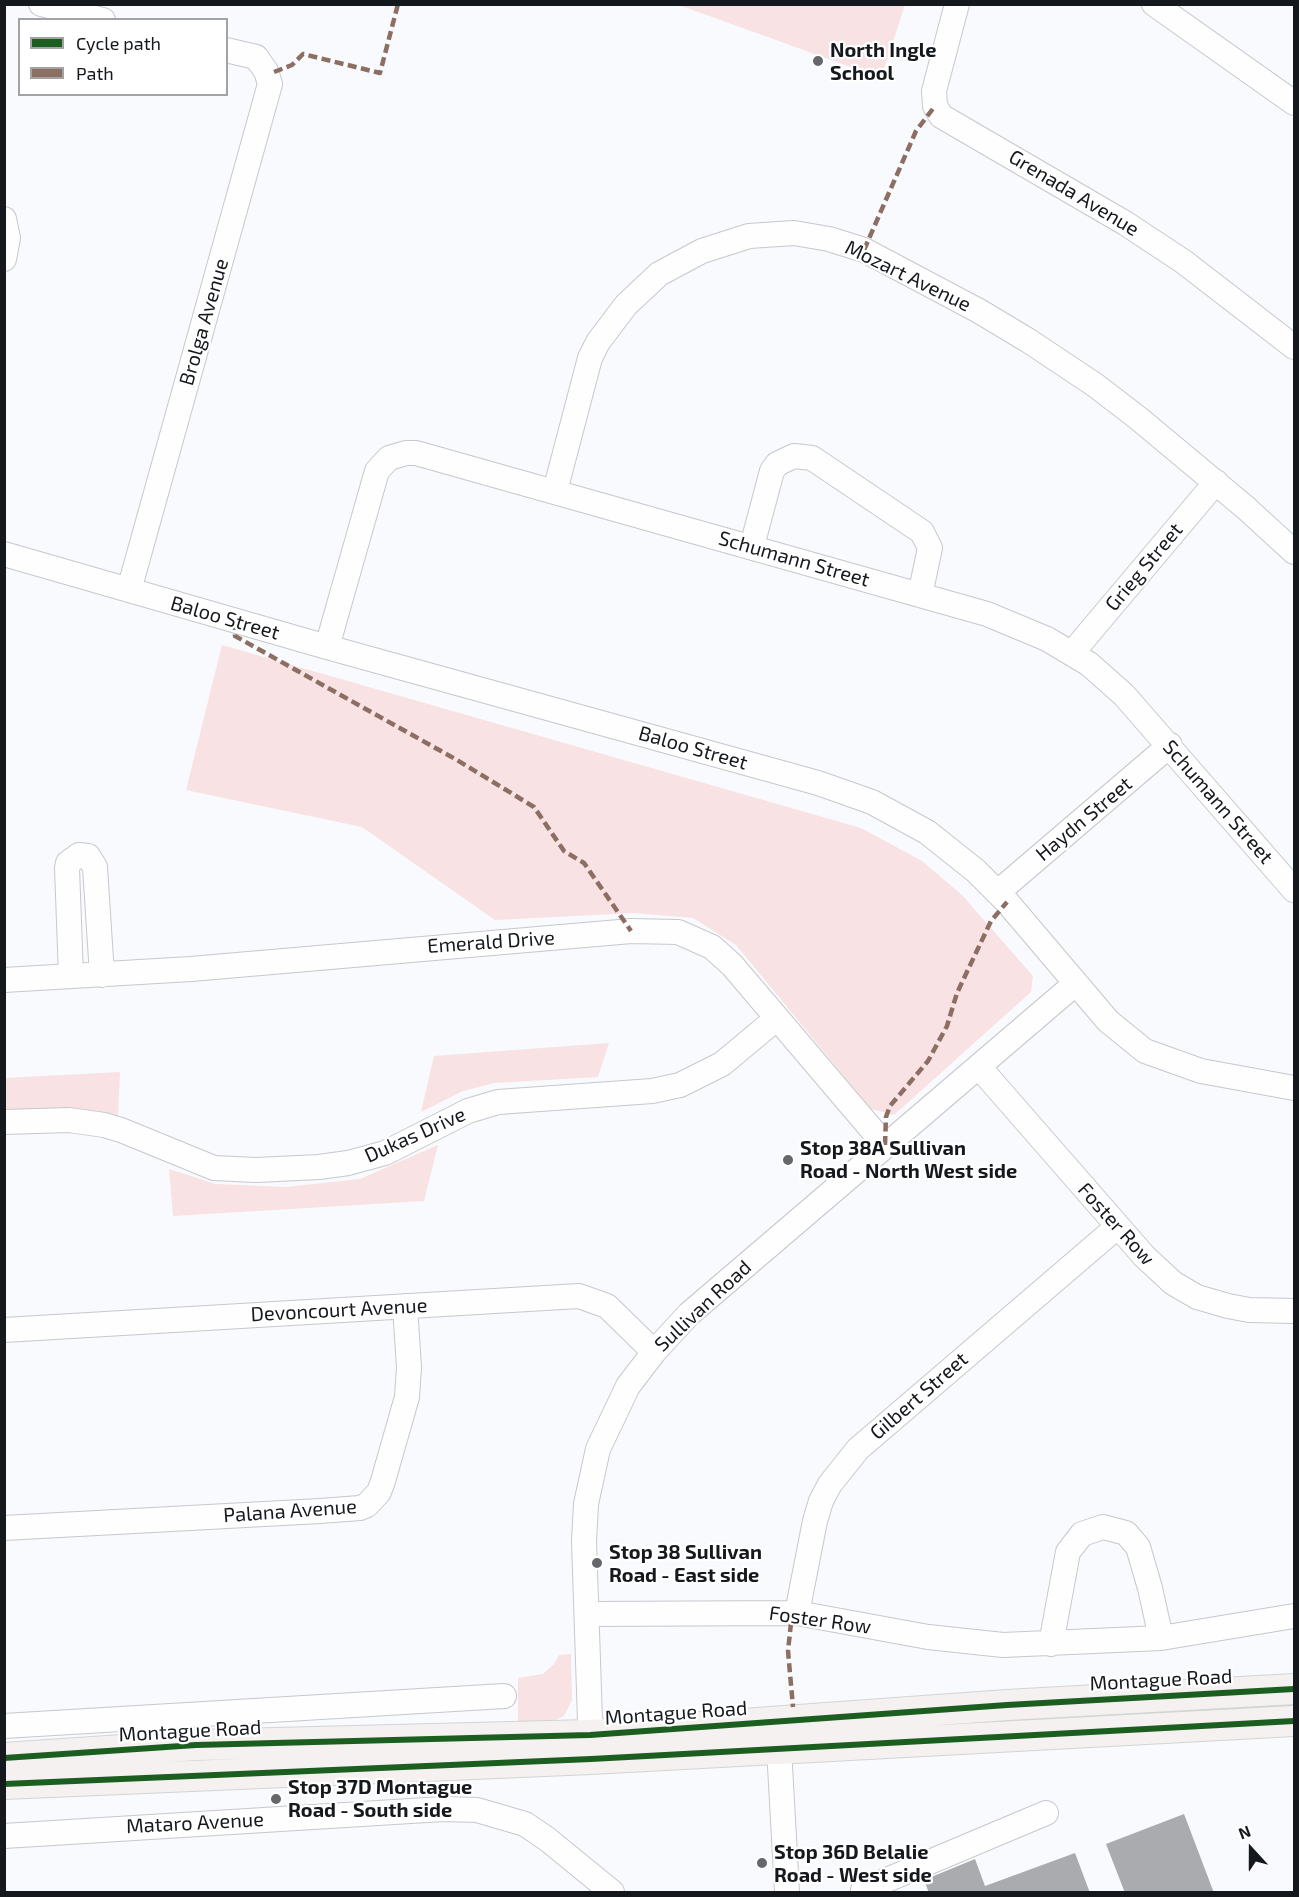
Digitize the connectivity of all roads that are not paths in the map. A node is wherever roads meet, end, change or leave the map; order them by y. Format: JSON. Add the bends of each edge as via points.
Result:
{"nodes":[{"id":1,"x":41,"y":4,"type":"edge"},
{"id":2,"x":957,"y":4,"type":"edge"},
{"id":3,"x":1154,"y":4,"type":"edge"},
{"id":4,"x":95,"y":18,"type":"edge"},
{"id":5,"x":228,"y":50,"type":"edge"},
{"id":6,"x":1294,"y":103,"type":"edge"},
{"id":7,"x":4,"y":219,"type":"edge"},
{"id":8,"x":4,"y":259,"type":"edge"},
{"id":9,"x":1294,"y":347,"type":"edge"},
{"id":10,"x":1216,"y":482,"type":"junction"},
{"id":11,"x":555,"y":491,"type":"junction"},
{"id":12,"x":752,"y":546,"type":"junction"},
{"id":13,"x":1294,"y":552,"type":"edge"},
{"id":14,"x":4,"y":554,"type":"edge"},
{"id":15,"x":129,"y":590,"type":"junction"},
{"id":16,"x":920,"y":595,"type":"junction"},
{"id":17,"x":327,"y":647,"type":"junction"},
{"id":18,"x":1072,"y":653,"type":"junction"},
{"id":19,"x":1170,"y":745,"type":"junction"},
{"id":20,"x":1294,"y":891,"type":"edge"},
{"id":21,"x":998,"y":892,"type":"junction"},
{"id":22,"x":102,"y":975,"type":"junction"},
{"id":23,"x":71,"y":976,"type":"junction"},
{"id":24,"x":4,"y":980,"type":"edge"},
{"id":25,"x":1075,"y":984,"type":"junction"},
{"id":26,"x":776,"y":1019,"type":"junction"},
{"id":27,"x":979,"y":1067,"type":"junction"},
{"id":28,"x":1294,"y":1088,"type":"edge"},
{"id":29,"x":4,"y":1122,"type":"edge"},
{"id":30,"x":885,"y":1145,"type":"junction"},
{"id":31,"x":1117,"y":1227,"type":"junction"},
{"id":32,"x":405,"y":1306,"type":"junction"},
{"id":33,"x":1294,"y":1311,"type":"edge"},
{"id":34,"x":4,"y":1330,"type":"edge"},
{"id":35,"x":654,"y":1352,"type":"junction"},
{"id":36,"x":4,"y":1528,"type":"edge"},
{"id":37,"x":796,"y":1613,"type":"junction"},
{"id":38,"x":587,"y":1614,"type":"junction"},
{"id":39,"x":1294,"y":1616,"type":"edge"},
{"id":40,"x":1161,"y":1638,"type":"junction"},
{"id":41,"x":1051,"y":1644,"type":"junction"},
{"id":42,"x":1294,"y":1689,"type":"edge"},
{"id":43,"x":504,"y":1696,"type":"dead end"},
{"id":44,"x":1294,"y":1721,"type":"edge"},
{"id":45,"x":52,"y":1723,"type":"junction"},
{"id":46,"x":4,"y":1726,"type":"edge"},
{"id":47,"x":779,"y":1736,"type":"junction"},
{"id":48,"x":590,"y":1747,"type":"junction"},
{"id":49,"x":4,"y":1758,"type":"edge"},
{"id":50,"x":60,"y":1767,"type":"junction"},
{"id":51,"x":4,"y":1784,"type":"edge"},
{"id":52,"x":1046,"y":1813,"type":"dead end"},
{"id":53,"x":4,"y":1836,"type":"edge"},
{"id":54,"x":612,"y":1893,"type":"edge"},
{"id":55,"x":787,"y":1893,"type":"edge"},
{"id":56,"x":864,"y":1893,"type":"edge"}],
"edges":[{"from":1,"to":4,"type":"street"},
{"from":2,"to":9,"type":"street","name":"Grenada Avenue","via":[[934,91],[935,106],[941,116],[1125,223],[1208,279]]},
{"from":3,"to":6,"type":"street"},
{"from":5,"to":15,"type":"street","name":"Brolga Avenue","via":[[256,57],[269,77],[269,89]]},
{"from":7,"to":8,"type":"street","via":[[8,238]]},
{"from":10,"to":11,"type":"street","name":"Mozart Avenue","via":[[1095,385],[1005,326],[864,250],[794,233],[750,236],[702,250],[659,274],[626,305],[590,358]]},
{"from":10,"to":13,"type":"street","name":"Mozart Avenue"},
{"from":10,"to":18,"type":"street","name":"Grieg Street"},
{"from":11,"to":12,"type":"street","name":"Schumann Street"},
{"from":11,"to":17,"type":"street","name":"Schumann Street","via":[[416,453],[389,458],[377,471]]},
{"from":12,"to":16,"type":"street","name":"Schumann Street"},
{"from":12,"to":16,"type":"street","via":[[772,471],[794,456],[812,458],[922,532],[930,548]]},
{"from":14,"to":15,"type":"street","name":"Baloo Street"},
{"from":15,"to":17,"type":"street","name":"Baloo Street"},
{"from":16,"to":18,"type":"street","name":"Schumann Street","via":[[1005,620]]},
{"from":17,"to":21,"type":"street","name":"Baloo Street","via":[[849,793],[927,831]]},
{"from":18,"to":19,"type":"street","name":"Schumann Street","via":[[1124,695]]},
{"from":19,"to":20,"type":"street","name":"Schumann Street"},
{"from":19,"to":21,"type":"street","name":"Haydn Street"},
{"from":21,"to":25,"type":"street","name":"Baloo Street"},
{"from":22,"to":23,"type":"street","name":"Emerald Drive"},
{"from":22,"to":23,"type":"street","via":[[94,867],[88,856],[79,855],[67,868]]},
{"from":22,"to":26,"type":"street","name":"Emerald Drive","via":[[480,942],[668,931],[692,937],[718,952]]},
{"from":23,"to":24,"type":"street","name":"Emerald Drive"},
{"from":25,"to":27,"type":"street","name":"Sullivan Road"},
{"from":25,"to":28,"type":"street","name":"Baloo Street","via":[[1125,1036],[1157,1057],[1201,1071]]},
{"from":26,"to":29,"type":"street","name":"Dukas Drive","via":[[723,1064],[680,1085],[652,1091],[498,1102],[468,1111],[385,1153],[319,1167],[214,1168],[104,1125],[58,1120]]},
{"from":26,"to":30,"type":"street","name":"Emerald Drive"},
{"from":27,"to":30,"type":"street","name":"Sullivan Road"},
{"from":27,"to":31,"type":"street","name":"Foster Row"},
{"from":30,"to":35,"type":"street","name":"Sullivan Road","via":[[689,1314]]},
{"from":31,"to":33,"type":"street","name":"Foster Row","via":[[1161,1274],[1197,1297],[1249,1310]]},
{"from":31,"to":37,"type":"street","name":"Gilbert Street","via":[[858,1449],[821,1502]]},
{"from":32,"to":34,"type":"street","name":"Devoncourt Avenue"},
{"from":32,"to":35,"type":"street","name":"Devoncourt Avenue","via":[[585,1297],[607,1306]]},
{"from":32,"to":36,"type":"street","name":"Palana Avenue","via":[[407,1396],[383,1481],[368,1505]]},
{"from":35,"to":38,"type":"street","name":"Sullivan Road","via":[[619,1401],[594,1466],[585,1520]]},
{"from":37,"to":38,"type":"street","name":"Foster Row"},
{"from":37,"to":41,"type":"street","name":"Foster Row","via":[[955,1641]]},
{"from":38,"to":48,"type":"street","name":"Sullivan Road"},
{"from":39,"to":40,"type":"street","name":"Foster Row"},
{"from":40,"to":41,"type":"street","name":"Foster Row"},
{"from":40,"to":41,"type":"street","via":[[1138,1547],[1126,1533],[1103,1527],[1082,1534],[1068,1552]]},
{"from":42,"to":47,"type":"main road","name":"Montague Road","via":[[1007,1705]]},
{"from":43,"to":45,"type":"street","name":"Montague Road"},
{"from":44,"to":47,"type":"main road","name":"Montague Road"},
{"from":45,"to":46,"type":"street","name":"Montague Road"},
{"from":45,"to":50,"type":"street"},
{"from":47,"to":48,"type":"main road","name":"Montague Road"},
{"from":47,"to":55,"type":"street"},
{"from":48,"to":50,"type":"main road","name":"Montague Road","via":[[196,1745]]},
{"from":49,"to":50,"type":"main road","name":"Montague Road"},
{"from":50,"to":51,"type":"main road","name":"Montague Road"},
{"from":52,"to":56,"type":"street","via":[[862,1890]]},
{"from":53,"to":54,"type":"street","name":"Mataro Avenue","via":[[477,1810],[525,1824]]}]}
